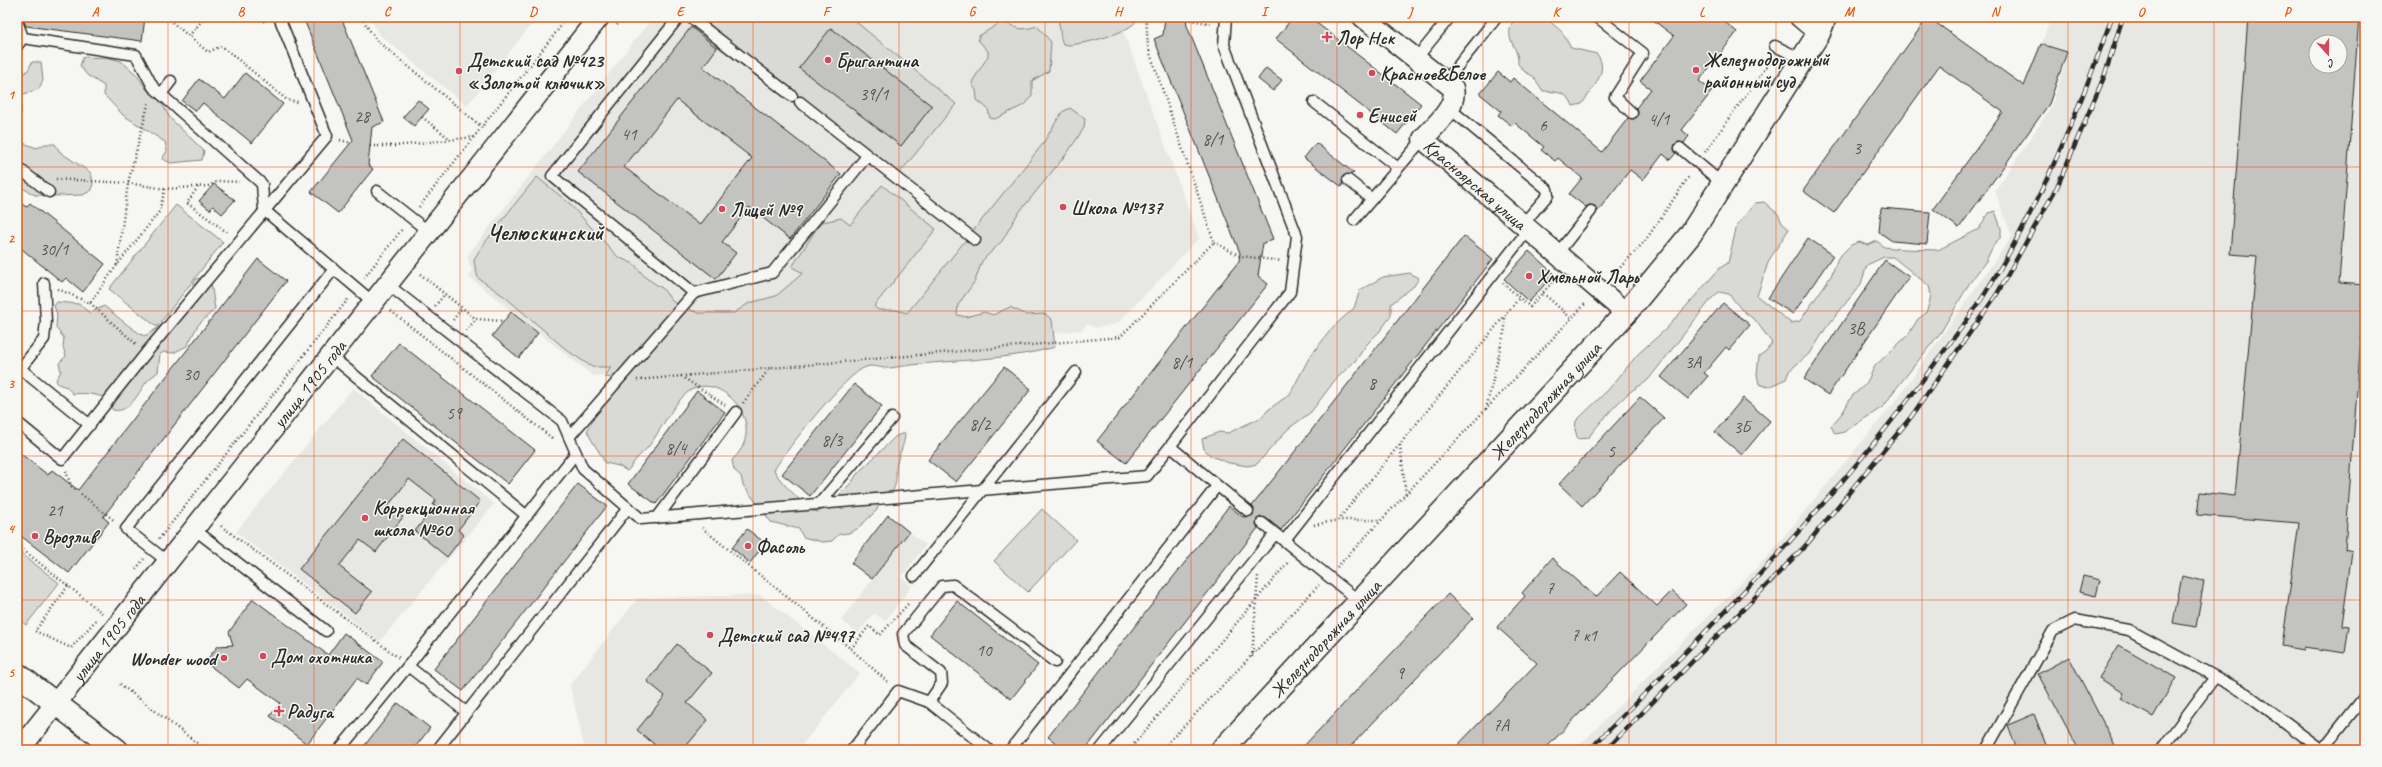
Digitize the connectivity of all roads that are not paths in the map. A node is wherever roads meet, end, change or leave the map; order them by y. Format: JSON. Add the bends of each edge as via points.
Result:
{"nodes":[{"id":1,"x":279,"y":17,"type":"edge"},
{"id":2,"x":599,"y":17,"type":"edge"},
{"id":3,"x":679,"y":17,"type":"edge"},
{"id":4,"x":690,"y":17,"type":"edge"},
{"id":5,"x":1363,"y":17,"type":"edge"},
{"id":6,"x":1450,"y":17,"type":"edge"},
{"id":7,"x":1497,"y":17,"type":"edge"},
{"id":8,"x":1597,"y":17,"type":"edge"},
{"id":9,"x":1800,"y":17,"type":"edge"},
{"id":10,"x":17,"y":21,"type":"edge"},
{"id":11,"x":1225,"y":21,"type":"edge"},
{"id":12,"x":1822,"y":25,"type":"edge"},
{"id":13,"x":20,"y":42,"type":"edge"},
{"id":14,"x":1777,"y":47,"type":"road end"},
{"id":15,"x":1416,"y":59,"type":"junction"},
{"id":16,"x":1802,"y":59,"type":"junction"},
{"id":17,"x":172,"y":81,"type":"dead end"},
{"id":18,"x":1445,"y":82,"type":"junction"},
{"id":19,"x":161,"y":94,"type":"junction"},
{"id":20,"x":1314,"y":102,"type":"dead end"},
{"id":21,"x":1449,"y":108,"type":"junction"},
{"id":22,"x":1632,"y":113,"type":"dead end"},
{"id":23,"x":1422,"y":139,"type":"junction"},
{"id":24,"x":1680,"y":148,"type":"dead end"},
{"id":25,"x":867,"y":156,"type":"junction"},
{"id":26,"x":17,"y":167,"type":"edge"},
{"id":27,"x":1398,"y":168,"type":"junction"},
{"id":28,"x":1348,"y":180,"type":"dead end"},
{"id":29,"x":1723,"y":184,"type":"junction"},
{"id":30,"x":377,"y":191,"type":"dead end"},
{"id":31,"x":48,"y":192,"type":"dead end"},
{"id":32,"x":1372,"y":199,"type":"junction"},
{"id":33,"x":264,"y":210,"type":"junction"},
{"id":34,"x":1591,"y":211,"type":"dead end"},
{"id":35,"x":1354,"y":220,"type":"dead end"},
{"id":36,"x":1525,"y":227,"type":"junction"},
{"id":37,"x":429,"y":232,"type":"junction"},
{"id":38,"x":975,"y":240,"type":"dead end"},
{"id":39,"x":1563,"y":259,"type":"junction"},
{"id":40,"x":334,"y":269,"type":"junction"},
{"id":41,"x":44,"y":283,"type":"road end"},
{"id":42,"x":387,"y":284,"type":"junction"},
{"id":43,"x":694,"y":293,"type":"junction"},
{"id":44,"x":373,"y":302,"type":"junction"},
{"id":45,"x":1626,"y":313,"type":"junction"},
{"id":46,"x":331,"y":356,"type":"junction"},
{"id":47,"x":18,"y":369,"type":"edge"},
{"id":48,"x":1076,"y":372,"type":"dead end"},
{"id":49,"x":736,"y":412,"type":"road end"},
{"id":50,"x":892,"y":418,"type":"dead end"},
{"id":51,"x":17,"y":422,"type":"edge"},
{"id":52,"x":90,"y":425,"type":"junction"},
{"id":53,"x":569,"y":437,"type":"junction"},
{"id":54,"x":1171,"y":447,"type":"junction"},
{"id":55,"x":576,"y":453,"type":"junction"},
{"id":56,"x":1217,"y":486,"type":"junction"},
{"id":57,"x":982,"y":490,"type":"junction"},
{"id":58,"x":820,"y":504,"type":"junction"},
{"id":59,"x":628,"y":508,"type":"junction"},
{"id":60,"x":1248,"y":511,"type":"dead end"},
{"id":61,"x":526,"y":516,"type":"junction"},
{"id":62,"x":657,"y":518,"type":"junction"},
{"id":63,"x":1262,"y":523,"type":"dead end"},
{"id":64,"x":194,"y":529,"type":"junction"},
{"id":65,"x":1275,"y":534,"type":"junction"},
{"id":66,"x":1284,"y":541,"type":"junction"},
{"id":67,"x":168,"y":562,"type":"junction"},
{"id":68,"x":914,"y":576,"type":"road end"},
{"id":69,"x":1359,"y":602,"type":"junction"},
{"id":70,"x":326,"y":631,"type":"dead end"},
{"id":71,"x":1055,"y":662,"type":"dead end"},
{"id":72,"x":408,"y":666,"type":"junction"},
{"id":73,"x":17,"y":674,"type":"edge"},
{"id":74,"x":2215,"y":677,"type":"junction"},
{"id":75,"x":2365,"y":696,"type":"edge"},
{"id":76,"x":929,"y":702,"type":"junction"},
{"id":77,"x":56,"y":704,"type":"junction"},
{"id":78,"x":466,"y":712,"type":"junction"},
{"id":79,"x":19,"y":750,"type":"edge"},
{"id":80,"x":117,"y":750,"type":"edge"},
{"id":81,"x":339,"y":750,"type":"edge"},
{"id":82,"x":437,"y":750,"type":"edge"},
{"id":83,"x":852,"y":750,"type":"edge"},
{"id":84,"x":989,"y":750,"type":"edge"},
{"id":85,"x":1010,"y":750,"type":"edge"},
{"id":86,"x":1100,"y":750,"type":"edge"},
{"id":87,"x":1222,"y":750,"type":"edge"},
{"id":88,"x":1986,"y":750,"type":"edge"},
{"id":89,"x":2161,"y":750,"type":"edge"},
{"id":90,"x":2322,"y":750,"type":"edge"}],
"edges":[{"from":1,"to":33,"type":"lane","via":[[327,136]]},
{"from":2,"to":37,"type":"street","name":"улица 1905 года"},
{"from":3,"to":43,"type":"lane","via":[[552,176]]},
{"from":4,"to":25,"type":"lane"},
{"from":5,"to":15,"type":"street","name":"Красноярская улица"},
{"from":6,"to":15,"type":"lane"},
{"from":7,"to":18,"type":"lane"},
{"from":8,"to":22,"type":"lane","via":[[1643,53],[1615,97]]},
{"from":9,"to":12,"type":"street"},
{"from":10,"to":13,"type":"lane"},
{"from":11,"to":54,"type":"lane","via":[[1224,45],[1297,236],[1294,263],[1290,292]]},
{"from":12,"to":16,"type":"street","name":"Железнодорожная улица"},
{"from":13,"to":19,"type":"lane","via":[[136,55],[152,87]]},
{"from":14,"to":16,"type":"lane"},
{"from":15,"to":18,"type":"street","name":"Красноярская улица"},
{"from":16,"to":29,"type":"street","name":"Железнодорожная улица"},
{"from":17,"to":19,"type":"lane"},
{"from":18,"to":21,"type":"street","name":"Красноярская улица","via":[[1453,88],[1455,95]]},
{"from":19,"to":33,"type":"lane","via":[[262,184]]},
{"from":20,"to":27,"type":"lane"},
{"from":21,"to":23,"type":"street","name":"Красноярская улица"},
{"from":21,"to":36,"type":"lane","via":[[1548,192]]},
{"from":23,"to":27,"type":"lane"},
{"from":23,"to":36,"type":"street","name":"Красноярская улица"},
{"from":24,"to":29,"type":"lane"},
{"from":25,"to":38,"type":"lane"},
{"from":25,"to":43,"type":"lane","via":[[772,273]]},
{"from":26,"to":31,"type":"lane"},
{"from":27,"to":32,"type":"lane"},
{"from":28,"to":32,"type":"lane"},
{"from":29,"to":45,"type":"street","name":"Железнодорожная улица","via":[[1690,236]]},
{"from":30,"to":37,"type":"lane"},
{"from":32,"to":35,"type":"lane"},
{"from":33,"to":40,"type":"lane"},
{"from":33,"to":52,"type":"lane"},
{"from":34,"to":39,"type":"lane"},
{"from":36,"to":39,"type":"street","name":"Красноярская улица"},
{"from":36,"to":66,"type":"lane","via":[[1493,275]]},
{"from":37,"to":42,"type":"street","name":"улица 1905 года"},
{"from":39,"to":45,"type":"street","name":"Красноярская улица"},
{"from":40,"to":44,"type":"lane"},
{"from":40,"to":67,"type":"lane","via":[[126,529]]},
{"from":41,"to":47,"type":"lane","via":[[44,339]]},
{"from":42,"to":44,"type":"street","name":"улица 1905 года"},
{"from":42,"to":53,"type":"lane","via":[[562,421]]},
{"from":43,"to":53,"type":"lane"},
{"from":44,"to":46,"type":"street","name":"улица 1905 года"},
{"from":45,"to":69,"type":"street","name":"Железнодорожная улица"},
{"from":46,"to":61,"type":"lane"},
{"from":46,"to":64,"type":"street","name":"улица 1905 года"},
{"from":47,"to":52,"type":"lane"},
{"from":48,"to":57,"type":"lane"},
{"from":49,"to":62,"type":"lane"},
{"from":50,"to":58,"type":"lane"},
{"from":51,"to":52,"type":"lane","via":[[62,459]]},
{"from":53,"to":55,"type":"lane"},
{"from":54,"to":56,"type":"lane"},
{"from":54,"to":57,"type":"lane","via":[[1147,476]]},
{"from":55,"to":59,"type":"lane","via":[[583,469]]},
{"from":55,"to":61,"type":"lane"},
{"from":56,"to":60,"type":"lane"},
{"from":56,"to":85,"type":"lane"},
{"from":57,"to":58,"type":"lane"},
{"from":57,"to":68,"type":"lane"},
{"from":58,"to":62,"type":"lane"},
{"from":59,"to":62,"type":"lane","via":[[641,519]]},
{"from":59,"to":78,"type":"lane"},
{"from":61,"to":72,"type":"lane"},
{"from":63,"to":65,"type":"lane"},
{"from":64,"to":67,"type":"street","name":"улица 1905 года"},
{"from":64,"to":70,"type":"lane"},
{"from":65,"to":66,"type":"lane"},
{"from":65,"to":86,"type":"lane"},
{"from":66,"to":69,"type":"lane"},
{"from":67,"to":77,"type":"street","name":"улица 1905 года"},
{"from":69,"to":87,"type":"street","name":"Железнодорожная улица"},
{"from":71,"to":76,"type":"lane","via":[[953,585],[942,586],[903,634],[905,645],[940,673],[942,683]]},
{"from":72,"to":78,"type":"lane"},
{"from":72,"to":81,"type":"lane"},
{"from":73,"to":77,"type":"street"},
{"from":74,"to":88,"type":"lane","via":[[2129,630],[2075,620],[2053,631]]},
{"from":74,"to":89,"type":"lane"},
{"from":74,"to":90,"type":"lane","via":[[2247,694]]},
{"from":75,"to":90,"type":"lane"},
{"from":76,"to":83,"type":"lane","via":[[898,691]]},
{"from":76,"to":84,"type":"lane"},
{"from":77,"to":79,"type":"street","name":"улица 1905 года"},
{"from":77,"to":80,"type":"street"},
{"from":78,"to":82,"type":"lane"}]}
